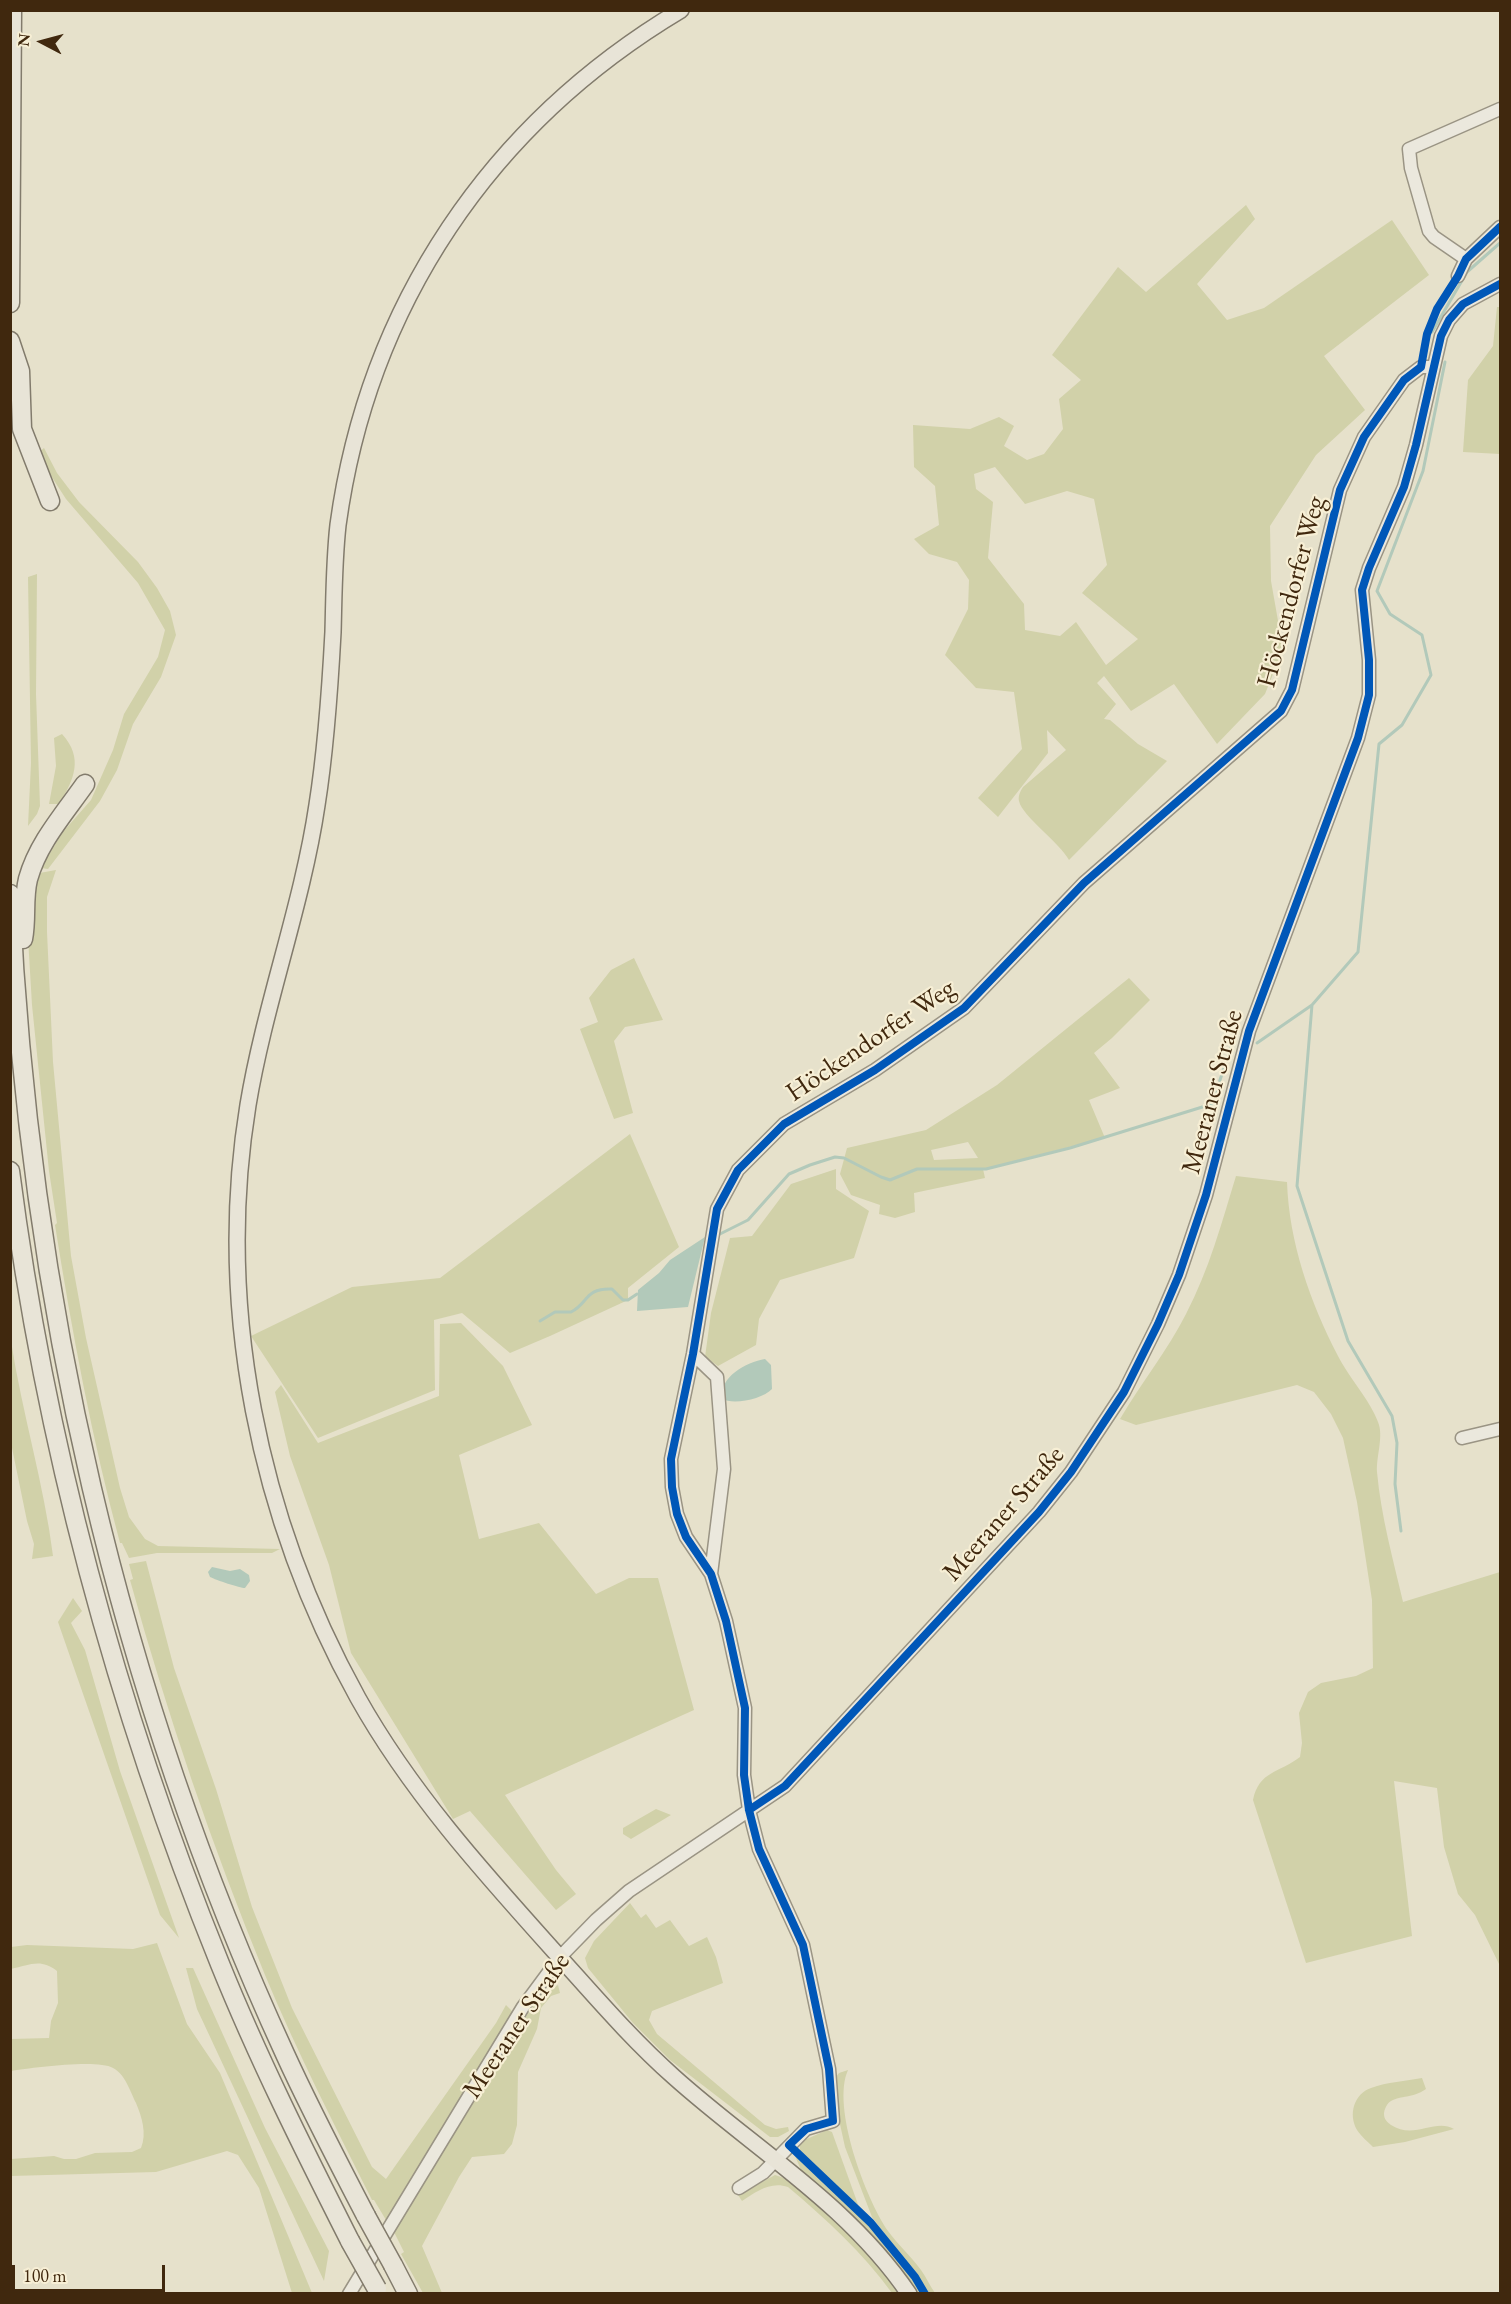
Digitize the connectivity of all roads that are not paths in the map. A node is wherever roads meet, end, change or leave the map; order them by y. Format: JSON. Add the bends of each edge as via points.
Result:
{"nodes":[{"id":1,"x":12,"y":10,"type":"edge"},
{"id":2,"x":681,"y":10,"type":"edge"},
{"id":3,"x":1500,"y":109,"type":"edge"},
{"id":4,"x":1500,"y":227,"type":"edge"},
{"id":5,"x":1466,"y":259,"type":"junction"},
{"id":6,"x":1458,"y":276,"type":"dead end"},
{"id":7,"x":1500,"y":284,"type":"edge"},
{"id":8,"x":10,"y":303,"type":"edge"},
{"id":9,"x":10,"y":341,"type":"edge"},
{"id":10,"x":1433,"y":367,"type":"junction"},
{"id":11,"x":50,"y":501,"type":"dead end"},
{"id":12,"x":85,"y":784,"type":"dead end"},
{"id":13,"x":10,"y":894,"type":"edge"},
{"id":14,"x":15,"y":976,"type":"junction"},
{"id":15,"x":10,"y":1171,"type":"edge"},
{"id":16,"x":12,"y":1195,"type":"edge"},
{"id":17,"x":693,"y":1354,"type":"junction"},
{"id":18,"x":1500,"y":1429,"type":"edge"},
{"id":19,"x":1462,"y":1438,"type":"dead end"},
{"id":20,"x":711,"y":1574,"type":"junction"},
{"id":21,"x":749,"y":1810,"type":"junction"},
{"id":22,"x":560,"y":1958,"type":"junction"},
{"id":23,"x":776,"y":2160,"type":"junction"},
{"id":24,"x":739,"y":2188,"type":"dead end"},
{"id":25,"x":378,"y":2291,"type":"edge"},
{"id":26,"x":349,"y":2294,"type":"edge"},
{"id":27,"x":408,"y":2294,"type":"edge"},
{"id":28,"x":909,"y":2294,"type":"edge"}],
"edges":[{"from":1,"to":8,"type":"highway"},
{"from":2,"to":22,"type":"main road","via":[[569,90],[485,178],[451,223],[411,291],[387,342],[346,475],[337,534],[317,806],[247,1111],[238,1218],[243,1345],[258,1435],[275,1503],[335,1654],[388,1747],[446,1827]]},
{"from":3,"to":5,"type":"street","via":[[1409,149],[1430,231]]},
{"from":4,"to":5,"type":"street"},
{"from":5,"to":6,"type":"street"},
{"from":7,"to":10,"type":"street","name":"Meeraner Straße","via":[[1463,304],[1449,320],[1440,336]]},
{"from":9,"to":11,"type":"highway","via":[[20,371],[22,429]]},
{"from":10,"to":17,"type":"street","name":"Höckendorfer Weg","via":[[1421,367],[1399,386],[1364,437],[1340,490],[1292,690],[1281,711],[1084,883],[964,1008],[875,1070],[784,1124],[738,1170],[717,1209]]},
{"from":10,"to":21,"type":"street","name":"Meeraner Straße","via":[[1404,487],[1362,590],[1369,695],[1358,738],[1248,1031],[1206,1195],[1158,1326],[1103,1427],[1039,1512],[785,1786]]},
{"from":12,"to":14,"type":"highway","via":[[38,852],[28,879],[24,934]]},
{"from":13,"to":14,"type":"highway"},
{"from":14,"to":27,"type":"highway","bridge":true,"via":[[29,1131],[48,1265],[79,1430],[115,1578],[169,1758],[241,1952],[285,2053]]},
{"from":15,"to":16,"type":"highway"},
{"from":16,"to":25,"type":"highway","bridge":true,"via":[[60,1454],[91,1581],[146,1763],[221,1966],[294,2129]]},
{"from":17,"to":20,"type":"street","via":[[717,1377],[724,1469]]},
{"from":17,"to":20,"type":"street","name":"Höckendorfer Weg","via":[[671,1459],[672,1487],[686,1537]]},
{"from":18,"to":19,"type":"street"},
{"from":20,"to":21,"type":"street","name":"Höckendorfer Weg","via":[[745,1708],[744,1774]]},
{"from":21,"to":22,"type":"street","name":"Meeraner Straße","via":[[629,1891]]},
{"from":21,"to":23,"type":"street","name":"Höckendorfer Weg","via":[[759,1849],[803,1945],[832,2100],[833,2121],[806,2129]]},
{"from":22,"to":23,"type":"main road","via":[[647,2053]]},
{"from":22,"to":26,"type":"street","name":"Meeraner Straße","via":[[524,2007]]},
{"from":23,"to":24,"type":"street","via":[[764,2173]]},
{"from":23,"to":28,"type":"main road","via":[[869,2243]]}]}
